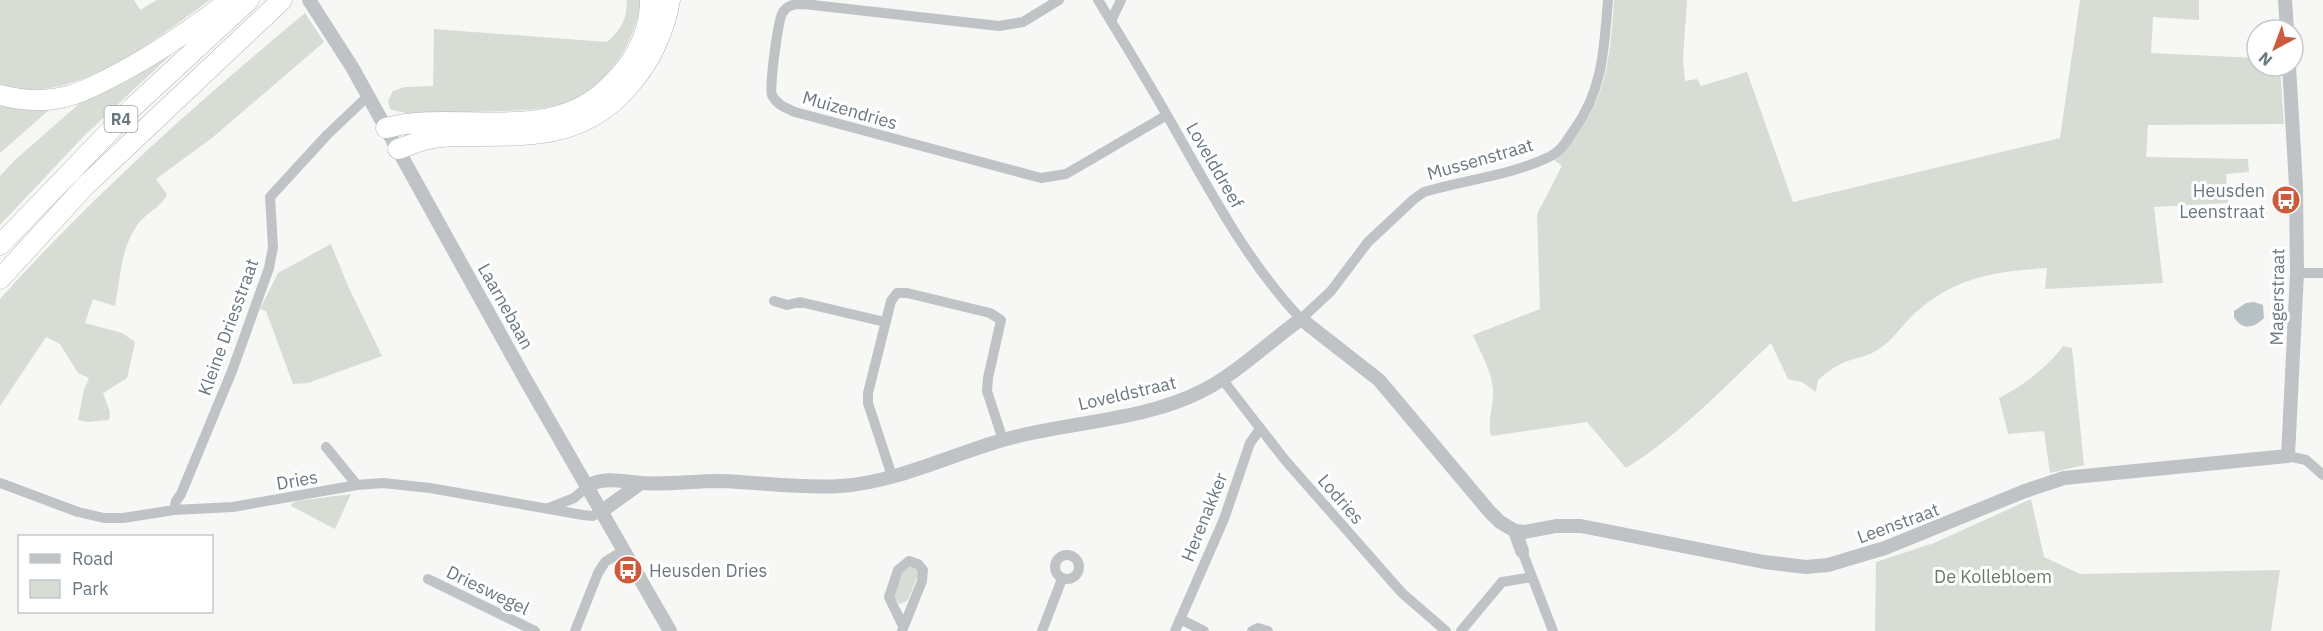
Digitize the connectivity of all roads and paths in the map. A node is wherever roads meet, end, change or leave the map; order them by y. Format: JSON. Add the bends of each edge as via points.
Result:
{"nodes":[{"id":1,"x":230,"y":0,"type":"edge"},
{"id":2,"x":249,"y":0,"type":"edge"},
{"id":3,"x":309,"y":0,"type":"edge"},
{"id":4,"x":650,"y":0,"type":"edge"},
{"id":5,"x":670,"y":0,"type":"edge"},
{"id":6,"x":1059,"y":0,"type":"edge"},
{"id":7,"x":1098,"y":0,"type":"edge"},
{"id":8,"x":1121,"y":0,"type":"edge"},
{"id":9,"x":1608,"y":0,"type":"edge"},
{"id":10,"x":2285,"y":0,"type":"edge"},
{"id":11,"x":278,"y":4,"type":"edge"},
{"id":12,"x":2286,"y":18,"type":"edge"},
{"id":13,"x":1111,"y":21,"type":"junction"},
{"id":14,"x":2290,"y":78,"type":"edge"},
{"id":15,"x":0,"y":95,"type":"edge"},
{"id":16,"x":369,"y":96,"type":"junction"},
{"id":17,"x":1167,"y":115,"type":"junction"},
{"id":18,"x":386,"y":128,"type":"junction"},
{"id":19,"x":398,"y":149,"type":"junction"},
{"id":20,"x":0,"y":245,"type":"edge"},
{"id":21,"x":2297,"y":273,"type":"junction"},
{"id":22,"x":2323,"y":273,"type":"edge"},
{"id":23,"x":0,"y":279,"type":"edge"},
{"id":24,"x":774,"y":301,"type":"dead end"},
{"id":25,"x":1300,"y":318,"type":"junction"},
{"id":26,"x":885,"y":322,"type":"junction"},
{"id":27,"x":1222,"y":379,"type":"junction"},
{"id":28,"x":1260,"y":429,"type":"junction"},
{"id":29,"x":1003,"y":440,"type":"junction"},
{"id":30,"x":326,"y":447,"type":"dead end"},
{"id":31,"x":2288,"y":456,"type":"junction"},
{"id":32,"x":2323,"y":475,"type":"edge"},
{"id":33,"x":892,"y":476,"type":"junction"},
{"id":34,"x":0,"y":483,"type":"edge"},
{"id":35,"x":641,"y":483,"type":"junction"},
{"id":36,"x":357,"y":485,"type":"junction"},
{"id":37,"x":588,"y":486,"type":"junction"},
{"id":38,"x":181,"y":494,"type":"junction"},
{"id":39,"x":549,"y":508,"type":"junction"},
{"id":40,"x":190,"y":509,"type":"junction"},
{"id":41,"x":174,"y":510,"type":"junction"},
{"id":42,"x":602,"y":511,"type":"junction"},
{"id":43,"x":1515,"y":531,"type":"junction"},
{"id":44,"x":624,"y":550,"type":"junction"},
{"id":45,"x":1522,"y":551,"type":"joint"},
{"id":46,"x":1532,"y":577,"type":"junction"},
{"id":47,"x":428,"y":579,"type":"dead end"},
{"id":48,"x":1062,"y":579,"type":"dead end"},
{"id":49,"x":1180,"y":619,"type":"junction"},
{"id":50,"x":902,"y":629,"type":"edge"},
{"id":51,"x":535,"y":631,"type":"edge"},
{"id":52,"x":575,"y":631,"type":"edge"},
{"id":53,"x":670,"y":631,"type":"edge"},
{"id":54,"x":1042,"y":631,"type":"edge"},
{"id":55,"x":1175,"y":631,"type":"edge"},
{"id":56,"x":1204,"y":631,"type":"edge"},
{"id":57,"x":1251,"y":631,"type":"edge"},
{"id":58,"x":1268,"y":631,"type":"edge"},
{"id":59,"x":1446,"y":631,"type":"edge"},
{"id":60,"x":1461,"y":631,"type":"edge"},
{"id":61,"x":1553,"y":631,"type":"edge"}],
"edges":[{"from":1,"to":15,"type":"highway","via":[[139,63],[68,97],[33,101]]},
{"from":2,"to":20,"type":"highway","number":"R4","via":[[133,107]]},
{"from":3,"to":16,"type":"street","name":"Laarnebaan"},
{"from":4,"to":18,"type":"highway","via":[[638,51],[611,84],[583,106],[550,118],[428,122]]},
{"from":5,"to":19,"type":"highway","via":[[651,56],[619,98],[597,116],[559,131],[429,138]]},
{"from":6,"to":17,"type":"street","name":"Muizendries","via":[[1023,22],[999,26],[791,5],[782,12],[771,94],[780,105],[795,112],[1041,178],[1066,174]]},
{"from":7,"to":13,"type":"street","name":"Lovelddreef"},
{"from":8,"to":13,"type":"street"},
{"from":9,"to":25,"type":"street","name":"Mussenstraat","via":[[1597,86],[1565,145],[1531,164],[1435,189],[1414,199],[1368,242],[1331,291]]},
{"from":10,"to":12,"type":"street"},
{"from":11,"to":23,"type":"highway","number":"R4","via":[[85,186]]},
{"from":13,"to":17,"type":"street","name":"Lovelddreef"},
{"from":14,"to":21,"type":"street","name":"Magerstraat"},
{"from":16,"to":18,"type":"street","name":"Laarnebaan"},
{"from":16,"to":38,"type":"street","name":"Kleine Driesstraat","via":[[270,197],[273,247],[269,268]]},
{"from":17,"to":25,"type":"street","name":"Lovelddreef","via":[[1249,254]]},
{"from":18,"to":19,"type":"street","name":"Laarnebaan"},
{"from":19,"to":37,"type":"street","name":"Laarnebaan"},
{"from":21,"to":22,"type":"street"},
{"from":21,"to":31,"type":"street","name":"Magerstraat"},
{"from":24,"to":26,"type":"street","via":[[787,305],[800,302]]},
{"from":25,"to":27,"type":"street","name":"Loveldstraat"},
{"from":25,"to":43,"type":"street","via":[[1379,380],[1489,511]]},
{"from":26,"to":29,"type":"street","via":[[897,293],[990,313],[1000,320],[987,391]]},
{"from":26,"to":33,"type":"street","via":[[868,403]]},
{"from":27,"to":28,"type":"street","name":"Lodries"},
{"from":27,"to":29,"type":"street","name":"Loveldstraat","via":[[1180,401],[1149,410]]},
{"from":28,"to":49,"type":"street","name":"Herenakker","via":[[1250,443],[1224,519]]},
{"from":28,"to":59,"type":"street","name":"Lodries","via":[[1402,593]]},
{"from":29,"to":33,"type":"street","name":"Loveldstraat"},
{"from":30,"to":36,"type":"street"},
{"from":31,"to":32,"type":"street","via":[[2306,460]]},
{"from":31,"to":43,"type":"street","name":"Leenstraat","via":[[2064,478],[1876,552],[1828,565],[1806,567],[1764,562],[1581,526]]},
{"from":33,"to":35,"type":"street","name":"Loveldstraat","via":[[840,486]]},
{"from":34,"to":41,"type":"street","name":"Dries","via":[[104,518]]},
{"from":35,"to":37,"type":"street","name":"Loveldstraat","via":[[622,480]]},
{"from":35,"to":42,"type":"street"},
{"from":36,"to":39,"type":"street","name":"Dries","via":[[421,487]]},
{"from":36,"to":40,"type":"street","name":"Dries","via":[[233,507]]},
{"from":37,"to":39,"type":"street","via":[[574,498]]},
{"from":37,"to":42,"type":"street","name":"Laarnebaan"},
{"from":38,"to":40,"type":"street"},
{"from":38,"to":41,"type":"street","name":"Kleine Driesstraat"},
{"from":39,"to":42,"type":"street","name":"Dries","via":[[592,516]]},
{"from":40,"to":41,"type":"street","name":"Dries"},
{"from":42,"to":44,"type":"street","name":"Laarnebaan"},
{"from":43,"to":45,"type":"street"},
{"from":44,"to":52,"type":"street","via":[[605,562],[598,573]]},
{"from":44,"to":53,"type":"street","name":"Laarnebaan"},
{"from":45,"to":46,"type":"street"},
{"from":46,"to":60,"type":"street","via":[[1502,582]]},
{"from":46,"to":61,"type":"street"},
{"from":47,"to":51,"type":"street","name":"Drieswegel"},
{"from":48,"to":54,"type":"street"},
{"from":49,"to":55,"type":"street","name":"Herenakker"},
{"from":49,"to":56,"type":"street"},
{"from":50,"to":50,"type":"street","via":[[922,581],[923,570],[909,561],[898,570],[889,597]]},
{"from":57,"to":58,"type":"street"}]}
